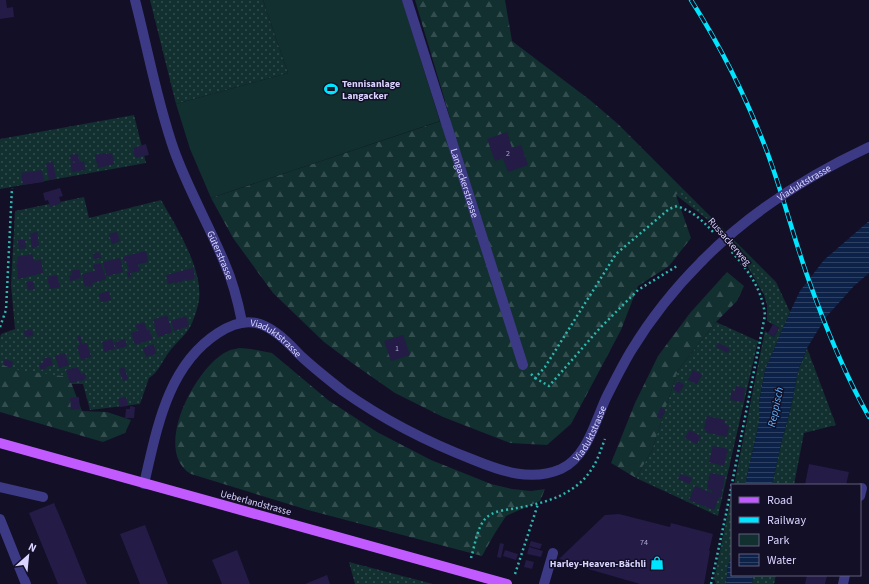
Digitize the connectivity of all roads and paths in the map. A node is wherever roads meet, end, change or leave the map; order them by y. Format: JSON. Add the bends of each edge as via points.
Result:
{"nodes":[{"id":1,"x":135,"y":0,"type":"edge"},
{"id":2,"x":407,"y":0,"type":"edge"},
{"id":3,"x":869,"y":147,"type":"edge"},
{"id":4,"x":12,"y":188,"type":"dead end"},
{"id":5,"x":715,"y":234,"type":"dead end"},
{"id":6,"x":726,"y":246,"type":"dead end"},
{"id":7,"x":679,"y":265,"type":"dead end"},
{"id":8,"x":242,"y":322,"type":"junction"},
{"id":9,"x":0,"y":327,"type":"edge"},
{"id":10,"x":523,"y":365,"type":"joint"},
{"id":11,"x":535,"y":378,"type":"junction"},
{"id":12,"x":0,"y":443,"type":"edge"},
{"id":13,"x":144,"y":484,"type":"junction"},
{"id":14,"x":732,"y":484,"type":"edge"},
{"id":15,"x":0,"y":487,"type":"edge"},
{"id":16,"x":731,"y":487,"type":"edge"},
{"id":17,"x":43,"y":497,"type":"dead end"},
{"id":18,"x":0,"y":519,"type":"edge"},
{"id":19,"x":553,"y":553,"type":"dead end"},
{"id":20,"x":471,"y":558,"type":"dead end"},
{"id":21,"x":514,"y":577,"type":"dead end"},
{"id":22,"x":713,"y":578,"type":"junction"},
{"id":23,"x":26,"y":584,"type":"edge"},
{"id":24,"x":507,"y":584,"type":"edge"},
{"id":25,"x":544,"y":584,"type":"edge"},
{"id":26,"x":711,"y":584,"type":"edge"},
{"id":27,"x":714,"y":584,"type":"edge"}],
"edges":[{"from":1,"to":8,"type":"street","name":"Güterstrasse","via":[[165,123],[194,200],[227,268]]},
{"from":2,"to":10,"type":"street","name":"Langackerstrasse"},
{"from":3,"to":8,"type":"street","name":"Viaduktstrasse","bridge":true,"via":[[830,166],[778,197],[702,261],[665,302],[641,335],[618,374],[577,457],[562,468],[540,475],[514,474],[499,470],[412,433],[343,390],[267,327]]},
{"from":4,"to":9,"type":"path","via":[[6,310]]},
{"from":5,"to":11,"type":"path","name":"Russackerweg","via":[[690,211],[677,206],[669,209],[616,254],[545,367]]},
{"from":6,"to":14,"type":"path","name":"Russackerweg","via":[[741,262],[761,294],[765,315]]},
{"from":7,"to":11,"type":"path","via":[[638,290],[600,328],[549,386]]},
{"from":8,"to":13,"type":"street","via":[[225,328],[203,345],[174,382],[161,416]]},
{"from":10,"to":11,"type":"path"},
{"from":12,"to":13,"type":"main road","name":"Ueberlandstrasse"},
{"from":13,"to":24,"type":"main road","name":"Ueberlandstrasse"},
{"from":15,"to":17,"type":"street"},
{"from":16,"to":22,"type":"path","name":"Russackerweg"},
{"from":18,"to":23,"type":"street"},
{"from":19,"to":25,"type":"street"},
{"from":20,"to":21,"type":"path","via":[[480,527],[487,517],[497,512],[538,504]]},
{"from":22,"to":26,"type":"path"},
{"from":22,"to":27,"type":"path","name":"Russackerweg"}]}
